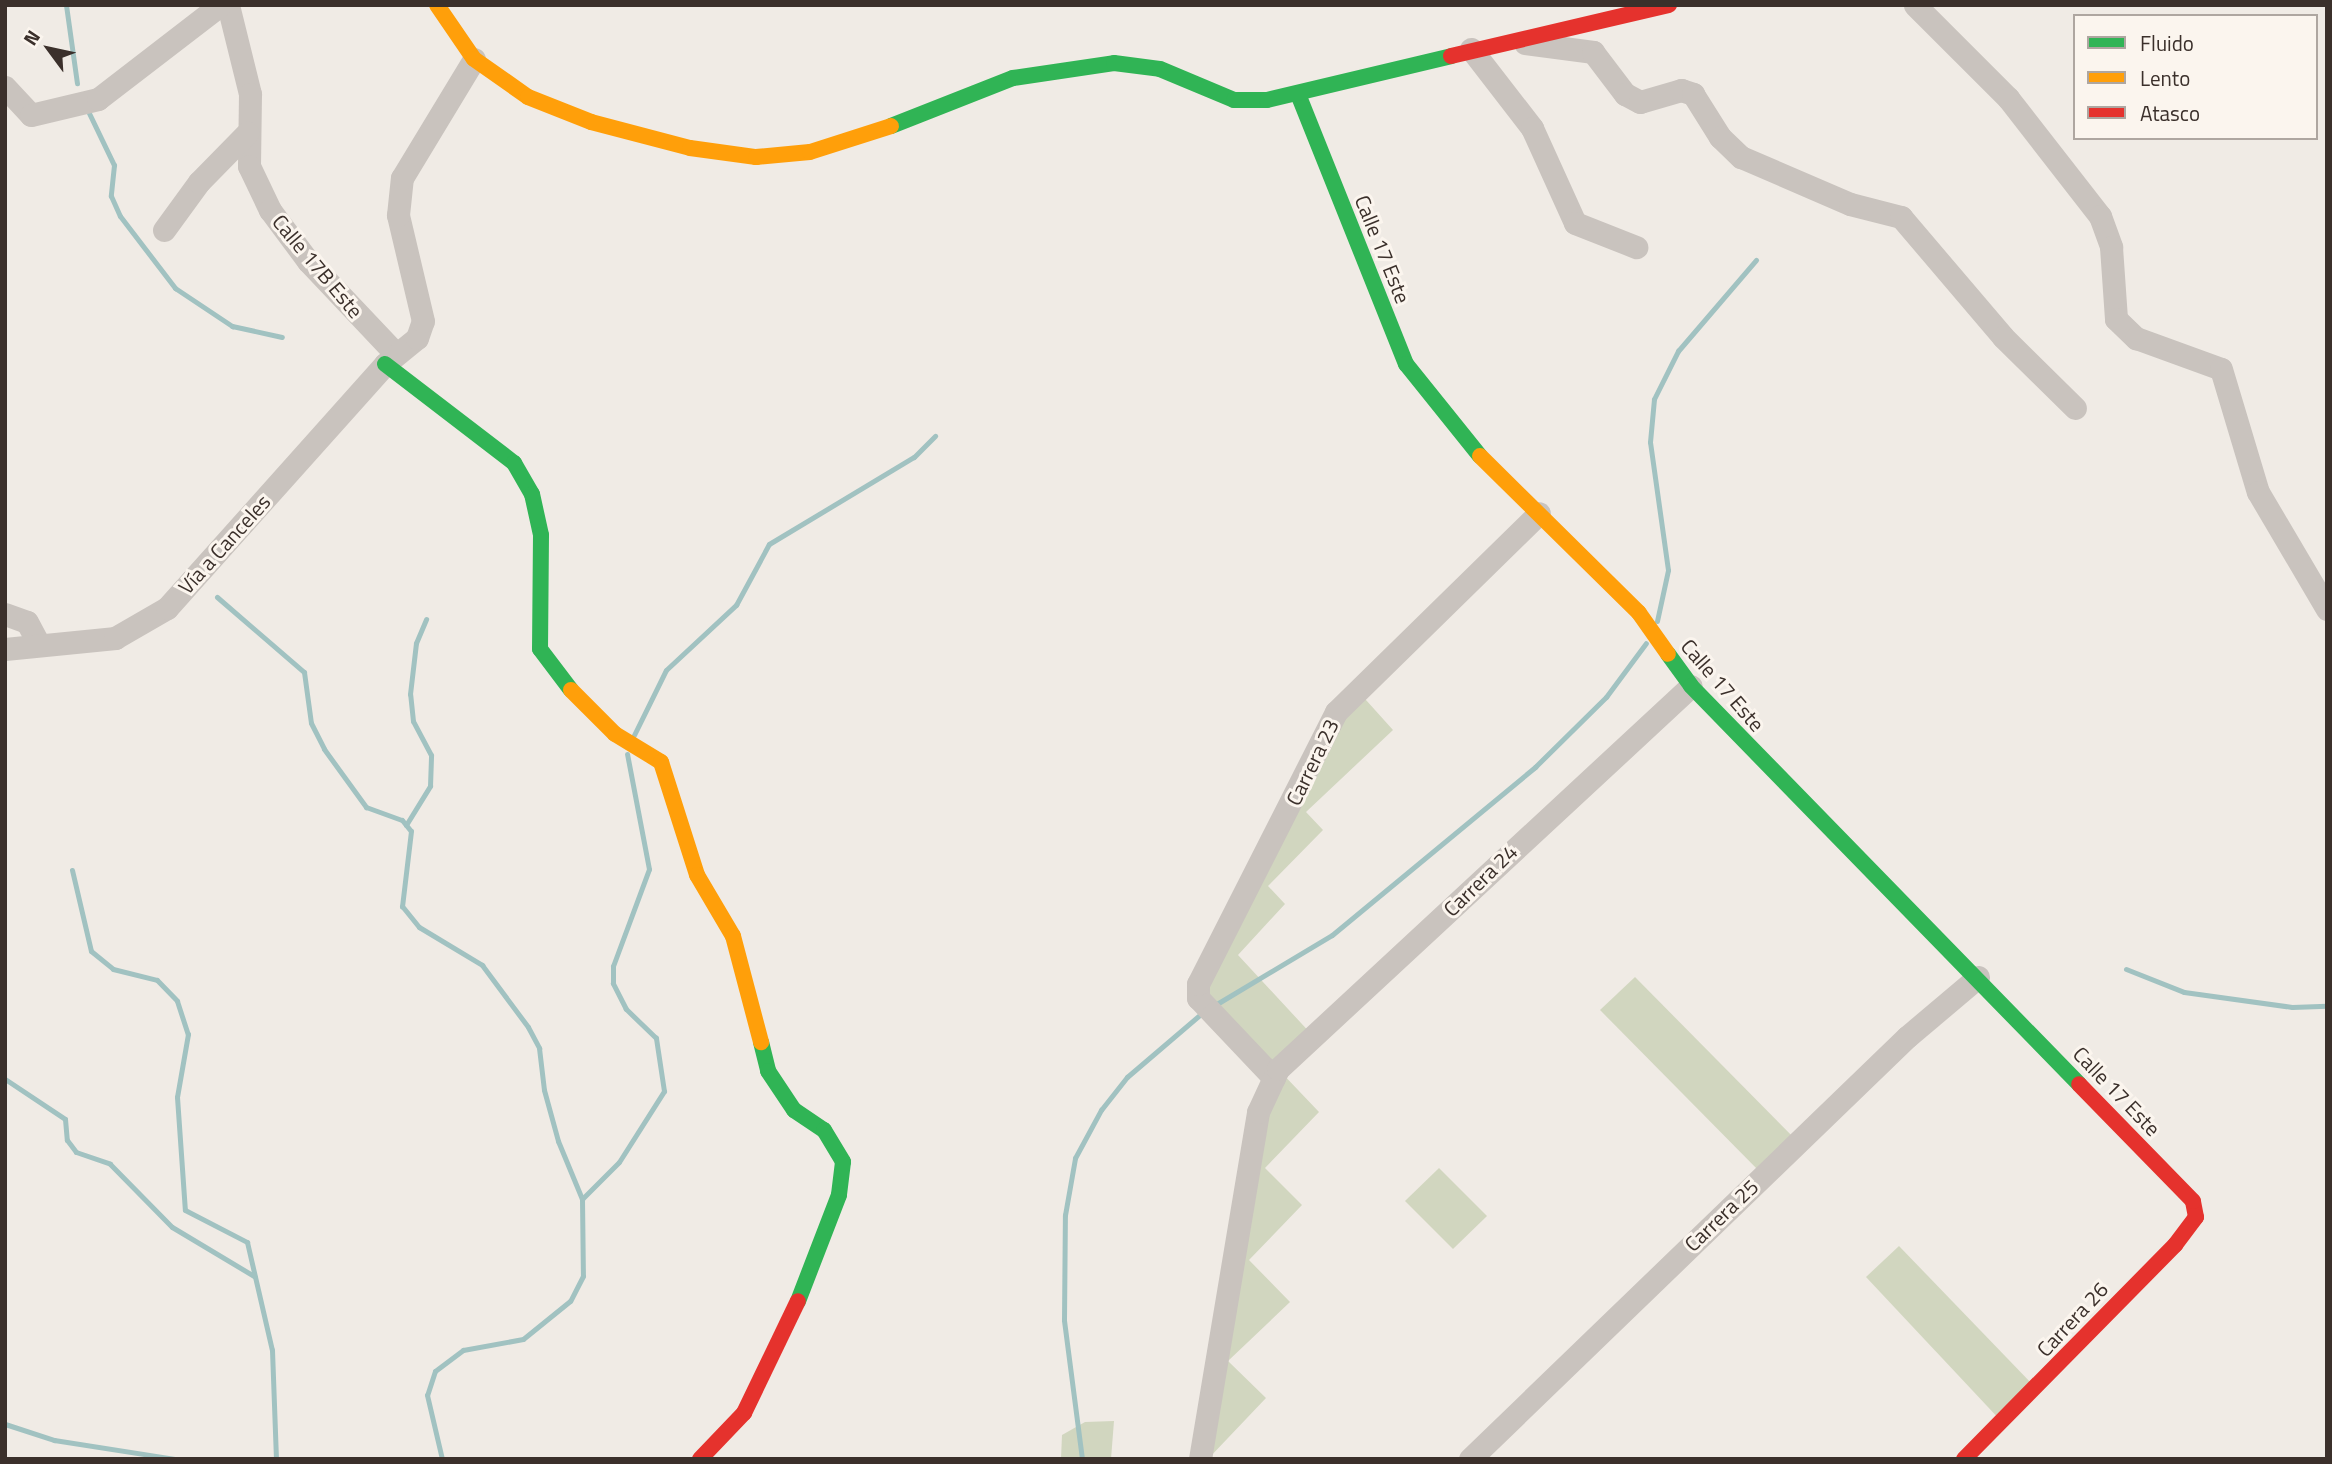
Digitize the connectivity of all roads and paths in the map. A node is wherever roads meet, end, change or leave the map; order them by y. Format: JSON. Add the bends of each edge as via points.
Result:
{"nodes":[{"id":1,"x":220,"y":5,"type":"edge"},
{"id":2,"x":228,"y":5,"type":"edge"},
{"id":3,"x":436,"y":5,"type":"edge"},
{"id":4,"x":1669,"y":5,"type":"edge"},
{"id":5,"x":1915,"y":5,"type":"edge"},
{"id":6,"x":1511,"y":39,"type":"junction"},
{"id":7,"x":1471,"y":49,"type":"junction"},
{"id":8,"x":474,"y":59,"type":"junction"},
{"id":9,"x":5,"y":87,"type":"edge"},
{"id":10,"x":1298,"y":94,"type":"junction"},
{"id":11,"x":247,"y":133,"type":"junction"},
{"id":12,"x":164,"y":230,"type":"dead end"},
{"id":13,"x":1636,"y":247,"type":"dead end"},
{"id":14,"x":390,"y":359,"type":"junction"},
{"id":15,"x":2075,"y":408,"type":"dead end"},
{"id":16,"x":1539,"y":513,"type":"junction"},
{"id":17,"x":2327,"y":609,"type":"edge"},
{"id":18,"x":5,"y":614,"type":"edge"},
{"id":19,"x":39,"y":645,"type":"junction"},
{"id":20,"x":5,"y":649,"type":"edge"},
{"id":21,"x":1691,"y":686,"type":"junction"},
{"id":22,"x":1978,"y":977,"type":"junction"},
{"id":23,"x":1274,"y":1078,"type":"junction"},
{"id":24,"x":2193,"y":1201,"type":"joint"},
{"id":25,"x":700,"y":1459,"type":"edge"},
{"id":26,"x":1200,"y":1459,"type":"edge"},
{"id":27,"x":1470,"y":1459,"type":"edge"},
{"id":28,"x":1964,"y":1459,"type":"edge"}],
"edges":[{"from":1,"to":9,"type":"street","via":[[98,99],[31,115]]},
{"from":2,"to":11,"type":"street","name":"Calle 17B Este","via":[[250,94]]},
{"from":3,"to":8,"type":"street"},
{"from":4,"to":6,"type":"street"},
{"from":5,"to":17,"type":"street","via":[[2008,98],[2100,216],[2111,247],[2116,319],[2136,338],[2221,369],[2258,492]]},
{"from":6,"to":7,"type":"street"},
{"from":6,"to":15,"type":"street","via":[[1593,52],[1625,94],[1640,102],[1681,90],[1693,94],[1720,137],[1741,157],[1850,204],[1901,217],[2003,337]]},
{"from":7,"to":10,"type":"street"},
{"from":7,"to":13,"type":"street","via":[[1532,128],[1575,223]]},
{"from":8,"to":10,"type":"street","via":[[555,110],[690,148],[756,157],[810,152],[867,136],[1013,78],[1114,63],[1160,69],[1234,100]]},
{"from":8,"to":14,"type":"street","name":"Vía a Canceles","via":[[402,178],[400,229],[423,321],[417,338]]},
{"from":10,"to":16,"type":"street","name":"Calle 17 Este","via":[[1406,363],[1476,452]]},
{"from":11,"to":12,"type":"street","via":[[199,182]]},
{"from":11,"to":14,"type":"street","name":"Calle 17B Este","via":[[248,166],[270,210]]},
{"from":14,"to":19,"type":"street","name":"Vía a Canceles","via":[[167,608],[116,638]]},
{"from":14,"to":25,"type":"street","via":[[514,463],[532,494],[541,535],[540,649],[552,673],[615,734],[661,762],[697,875],[733,936],[768,1071],[794,1110],[824,1130],[843,1162],[839,1195],[783,1339],[744,1413]]},
{"from":16,"to":21,"type":"street","name":"Calle 17 Este","via":[[1639,613]]},
{"from":16,"to":23,"type":"street","name":"Carrera 23","via":[[1336,712],[1198,990],[1198,998]]},
{"from":18,"to":19,"type":"street","via":[[27,622]]},
{"from":19,"to":20,"type":"street","name":"Vía a Canceles"},
{"from":21,"to":22,"type":"street","name":"Calle 17 Este"},
{"from":21,"to":23,"type":"street","name":"Carrera 24","via":[[1474,883]]},
{"from":22,"to":24,"type":"street","name":"Calle 17 Este"},
{"from":22,"to":27,"type":"street","name":"Carrera 25","via":[[1906,1037]]},
{"from":23,"to":26,"type":"street","via":[[1258,1112]]},
{"from":24,"to":28,"type":"street","name":"Carrera 26","via":[[2196,1217],[2175,1245]]}]}
